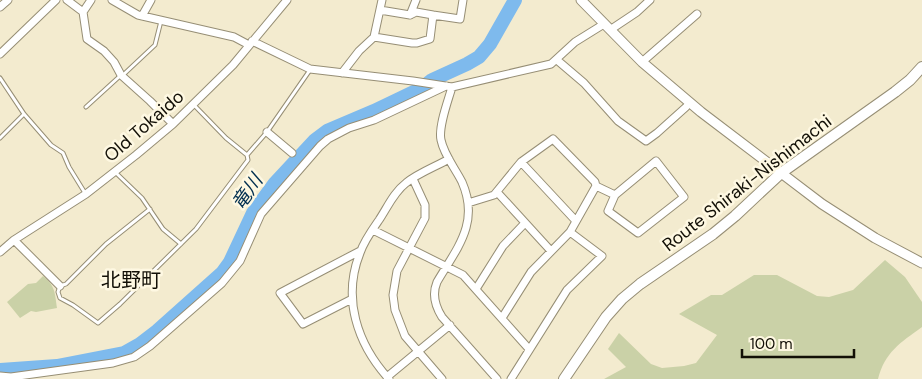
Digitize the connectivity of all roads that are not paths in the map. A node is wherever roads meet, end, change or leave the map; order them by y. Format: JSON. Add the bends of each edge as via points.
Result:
{"nodes":[{"id":1,"x":8,"y":0,"type":"edge"},
{"id":2,"x":56,"y":0,"type":"edge"},
{"id":3,"x":67,"y":0,"type":"edge"},
{"id":4,"x":91,"y":0,"type":"edge"},
{"id":5,"x":151,"y":0,"type":"edge"},
{"id":6,"x":288,"y":0,"type":"edge"},
{"id":7,"x":382,"y":0,"type":"edge"},
{"id":8,"x":416,"y":0,"type":"edge"},
{"id":9,"x":463,"y":0,"type":"edge"},
{"id":10,"x":582,"y":0,"type":"edge"},
{"id":11,"x":650,"y":0,"type":"edge"},
{"id":12,"x":114,"y":1,"type":"edge"},
{"id":13,"x":1,"y":5,"type":"edge"},
{"id":14,"x":380,"y":10,"type":"junction"},
{"id":15,"x":83,"y":12,"type":"junction"},
{"id":16,"x":697,"y":14,"type":"dead end"},
{"id":17,"x":410,"y":15,"type":"junction"},
{"id":18,"x":433,"y":15,"type":"junction"},
{"id":19,"x":142,"y":16,"type":"junction"},
{"id":20,"x":161,"y":20,"type":"junction"},
{"id":21,"x":607,"y":27,"type":"junction"},
{"id":22,"x":374,"y":36,"type":"junction"},
{"id":23,"x":251,"y":44,"type":"junction"},
{"id":24,"x":0,"y":54,"type":"edge"},
{"id":25,"x":557,"y":60,"type":"junction"},
{"id":26,"x":642,"y":62,"type":"junction"},
{"id":27,"x":922,"y":67,"type":"edge"},
{"id":28,"x":310,"y":69,"type":"junction"},
{"id":29,"x":342,"y":73,"type":"junction"},
{"id":30,"x":121,"y":76,"type":"junction"},
{"id":31,"x":0,"y":78,"type":"edge"},
{"id":32,"x":446,"y":86,"type":"junction"},
{"id":33,"x":193,"y":104,"type":"junction"},
{"id":34,"x":686,"y":107,"type":"dead end"},
{"id":35,"x":86,"y":108,"type":"dead end"},
{"id":36,"x":24,"y":114,"type":"junction"},
{"id":37,"x":172,"y":124,"type":"junction"},
{"id":38,"x":267,"y":132,"type":"junction"},
{"id":39,"x":0,"y":138,"type":"edge"},
{"id":40,"x":292,"y":153,"type":"dead end"},
{"id":41,"x":247,"y":155,"type":"junction"},
{"id":42,"x":449,"y":159,"type":"junction"},
{"id":43,"x":521,"y":162,"type":"junction"},
{"id":44,"x":115,"y":172,"type":"junction"},
{"id":45,"x":781,"y":173,"type":"junction"},
{"id":46,"x":412,"y":179,"type":"junction"},
{"id":47,"x":596,"y":186,"type":"junction"},
{"id":48,"x":497,"y":192,"type":"junction"},
{"id":49,"x":86,"y":194,"type":"junction"},
{"id":50,"x":615,"y":195,"type":"junction"},
{"id":51,"x":468,"y":203,"type":"junction"},
{"id":52,"x":150,"y":209,"type":"junction"},
{"id":53,"x":576,"y":221,"type":"junction"},
{"id":54,"x":525,"y":223,"type":"junction"},
{"id":55,"x":373,"y":230,"type":"junction"},
{"id":56,"x":570,"y":232,"type":"junction"},
{"id":57,"x":14,"y":240,"type":"junction"},
{"id":58,"x":181,"y":244,"type":"junction"},
{"id":59,"x":409,"y":249,"type":"junction"},
{"id":60,"x":360,"y":250,"type":"junction"},
{"id":61,"x":551,"y":251,"type":"junction"},
{"id":62,"x":0,"y":252,"type":"edge"},
{"id":63,"x":922,"y":264,"type":"edge"},
{"id":64,"x":446,"y":267,"type":"junction"},
{"id":65,"x":60,"y":286,"type":"junction"},
{"id":66,"x":476,"y":289,"type":"junction"},
{"id":67,"x":352,"y":298,"type":"junction"},
{"id":68,"x":502,"y":318,"type":"junction"},
{"id":69,"x":450,"y":325,"type":"junction"},
{"id":70,"x":529,"y":349,"type":"junction"},
{"id":71,"x":418,"y":351,"type":"junction"},
{"id":72,"x":0,"y":376,"type":"edge"},
{"id":73,"x":388,"y":378,"type":"edge"},
{"id":74,"x":442,"y":379,"type":"edge"},
{"id":75,"x":497,"y":379,"type":"edge"},
{"id":76,"x":511,"y":379,"type":"edge"},
{"id":77,"x":564,"y":379,"type":"edge"}],
"edges":[{"from":1,"to":13,"type":"street"},
{"from":2,"to":24,"type":"street"},
{"from":3,"to":15,"type":"street"},
{"from":4,"to":15,"type":"street"},
{"from":5,"to":19,"type":"street"},
{"from":6,"to":23,"type":"street","name":"Old Tokaido"},
{"from":7,"to":14,"type":"street"},
{"from":8,"to":17,"type":"street"},
{"from":9,"to":18,"type":"street","via":[[460,19]]},
{"from":10,"to":21,"type":"street"},
{"from":11,"to":21,"type":"street","via":[[637,12]]},
{"from":12,"to":19,"type":"street"},
{"from":14,"to":17,"type":"street"},
{"from":14,"to":22,"type":"street"},
{"from":15,"to":30,"type":"street","via":[[87,39],[104,51]]},
{"from":16,"to":26,"type":"street"},
{"from":17,"to":18,"type":"street","via":[[416,12]]},
{"from":18,"to":22,"type":"street","via":[[430,39],[412,43]]},
{"from":19,"to":20,"type":"street"},
{"from":20,"to":23,"type":"street"},
{"from":20,"to":30,"type":"lane","via":[[155,45]]},
{"from":21,"to":25,"type":"street","via":[[575,42]]},
{"from":21,"to":26,"type":"street"},
{"from":22,"to":29,"type":"street"},
{"from":23,"to":28,"type":"street"},
{"from":23,"to":33,"type":"street","name":"Old Tokaido"},
{"from":25,"to":32,"type":"street","via":[[540,68]]},
{"from":25,"to":34,"type":"street","via":[[584,83],[622,124],[646,141]]},
{"from":26,"to":45,"type":"street"},
{"from":27,"to":45,"type":"main road","name":"Route Shiraki-Nishimachi","via":[[895,92]]},
{"from":28,"to":29,"type":"street"},
{"from":28,"to":38,"type":"lane"},
{"from":29,"to":32,"type":"street"},
{"from":30,"to":35,"type":"lane"},
{"from":30,"to":37,"type":"street"},
{"from":31,"to":36,"type":"lane"},
{"from":32,"to":42,"type":"street","via":[[441,140]]},
{"from":32,"to":72,"type":"street","via":[[374,120],[344,130],[320,146],[261,214],[244,255],[230,274],[142,353],[104,365]]},
{"from":33,"to":37,"type":"street","name":"Old Tokaido"},
{"from":33,"to":41,"type":"lane"},
{"from":36,"to":39,"type":"lane"},
{"from":36,"to":49,"type":"lane","via":[[50,145],[63,153]]},
{"from":37,"to":44,"type":"street","name":"Old Tokaido"},
{"from":38,"to":40,"type":"street"},
{"from":38,"to":41,"type":"lane"},
{"from":41,"to":58,"type":"lane","via":[[248,160],[233,182]]},
{"from":42,"to":46,"type":"street"},
{"from":42,"to":51,"type":"street"},
{"from":43,"to":47,"type":"street","via":[[553,139]]},
{"from":43,"to":48,"type":"street"},
{"from":43,"to":53,"type":"street"},
{"from":44,"to":49,"type":"street","name":"Old Tokaido"},
{"from":44,"to":52,"type":"lane"},
{"from":45,"to":63,"type":"street","via":[[822,204]]},
{"from":45,"to":77,"type":"main road","name":"Route Shiraki-Nishimachi","via":[[735,216],[622,299]]},
{"from":46,"to":55,"type":"street","via":[[394,196]]},
{"from":46,"to":59,"type":"street","via":[[426,211],[424,223]]},
{"from":47,"to":50,"type":"street"},
{"from":47,"to":53,"type":"street"},
{"from":48,"to":51,"type":"street"},
{"from":48,"to":54,"type":"street"},
{"from":49,"to":57,"type":"street","name":"Old Tokaido"},
{"from":50,"to":50,"type":"street","via":[[608,211],[638,233],[684,197],[656,161]]},
{"from":51,"to":64,"type":"street","via":[[466,232]]},
{"from":52,"to":58,"type":"lane","via":[[163,229]]},
{"from":52,"to":65,"type":"lane"},
{"from":53,"to":56,"type":"street"},
{"from":54,"to":61,"type":"street"},
{"from":54,"to":66,"type":"street","via":[[503,246]]},
{"from":55,"to":59,"type":"street"},
{"from":55,"to":60,"type":"street"},
{"from":56,"to":61,"type":"street"},
{"from":56,"to":70,"type":"street","via":[[602,256],[567,290]]},
{"from":57,"to":62,"type":"street","name":"Old Tokaido"},
{"from":57,"to":65,"type":"street"},
{"from":58,"to":65,"type":"lane","via":[[98,323],[60,298]]},
{"from":59,"to":64,"type":"street"},
{"from":59,"to":71,"type":"street","via":[[397,271],[393,295],[400,325]]},
{"from":60,"to":67,"type":"street"},
{"from":60,"to":67,"type":"street","via":[[280,293],[303,324]]},
{"from":61,"to":68,"type":"street","via":[[531,272]]},
{"from":64,"to":66,"type":"street","via":[[463,275]]},
{"from":64,"to":69,"type":"street","via":[[434,294],[437,309]]},
{"from":66,"to":68,"type":"street"},
{"from":67,"to":73,"type":"street","via":[[362,342]]},
{"from":68,"to":70,"type":"street"},
{"from":69,"to":71,"type":"street"},
{"from":69,"to":75,"type":"street"},
{"from":70,"to":76,"type":"street"},
{"from":71,"to":73,"type":"street"},
{"from":71,"to":74,"type":"street"}]}
